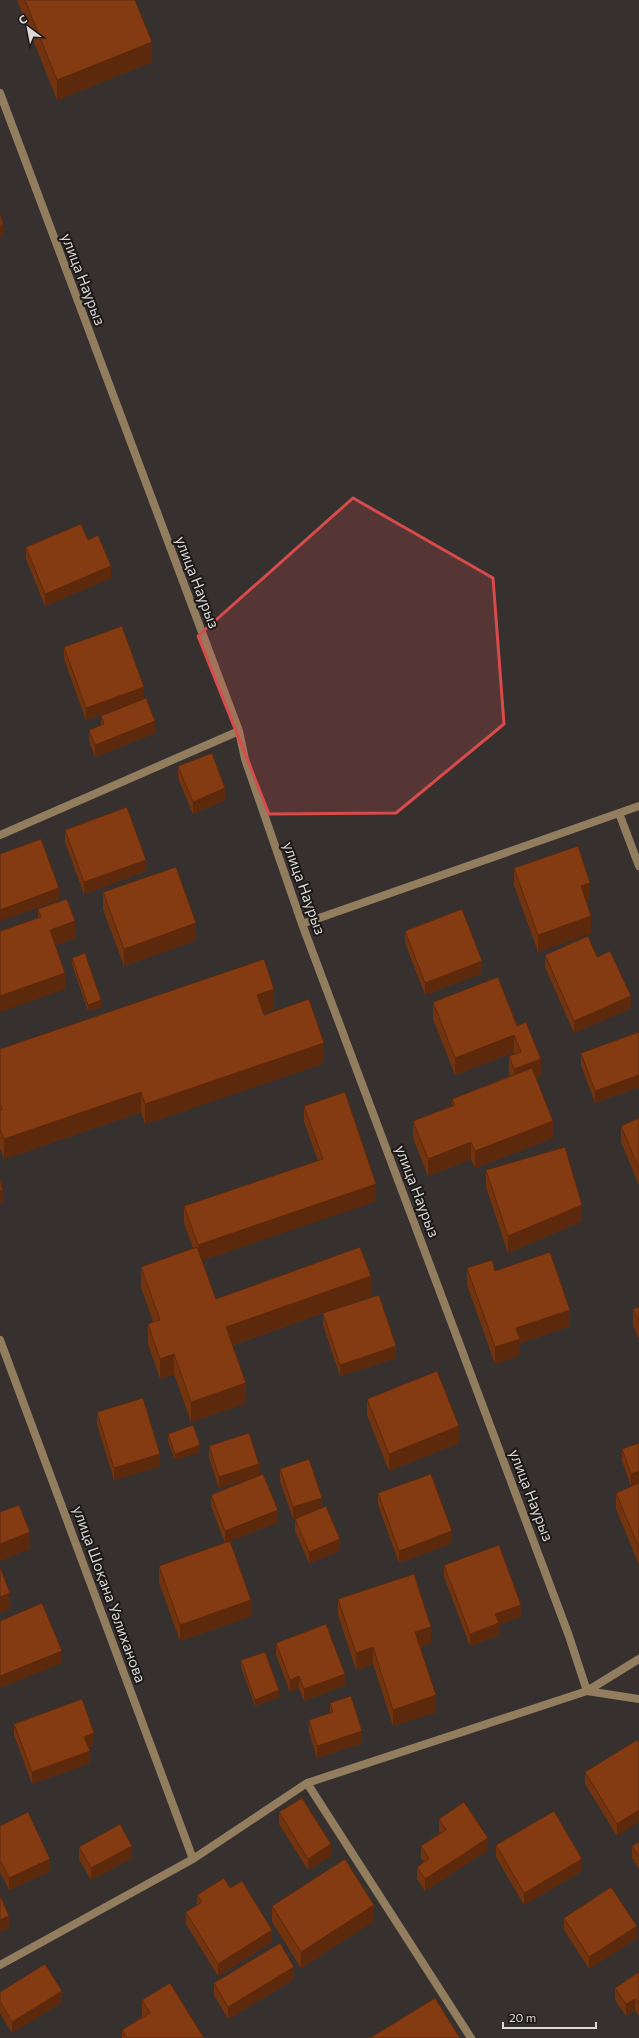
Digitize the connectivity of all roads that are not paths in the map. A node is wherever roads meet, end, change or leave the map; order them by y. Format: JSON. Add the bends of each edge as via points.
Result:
{"nodes":[{"id":1,"x":0,"y":93,"type":"edge"},
{"id":2,"x":239,"y":731,"type":"junction"},
{"id":3,"x":639,"y":806,"type":"edge"},
{"id":4,"x":620,"y":814,"type":"junction"},
{"id":5,"x":0,"y":835,"type":"edge"},
{"id":6,"x":639,"y":866,"type":"edge"},
{"id":7,"x":302,"y":924,"type":"junction"},
{"id":8,"x":0,"y":1340,"type":"edge"},
{"id":9,"x":639,"y":1659,"type":"edge"},
{"id":10,"x":587,"y":1691,"type":"junction"},
{"id":11,"x":639,"y":1699,"type":"edge"},
{"id":12,"x":307,"y":1783,"type":"junction"},
{"id":13,"x":193,"y":1859,"type":"junction"},
{"id":14,"x":0,"y":1965,"type":"edge"},
{"id":15,"x":471,"y":2038,"type":"edge"}],
"edges":[{"from":1,"to":2,"type":"street","name":"улица Наурыз"},
{"from":2,"to":5,"type":"street"},
{"from":2,"to":7,"type":"street","name":"улица Наурыз","via":[[245,759]]},
{"from":3,"to":4,"type":"street"},
{"from":4,"to":6,"type":"street"},
{"from":4,"to":7,"type":"street"},
{"from":7,"to":10,"type":"street","name":"улица Наурыз","via":[[570,1636]]},
{"from":8,"to":13,"type":"street","name":"улица Шоқана Уәлиханова"},
{"from":9,"to":10,"type":"street"},
{"from":10,"to":11,"type":"street"},
{"from":10,"to":12,"type":"street"},
{"from":12,"to":13,"type":"street"},
{"from":12,"to":15,"type":"street"},
{"from":13,"to":14,"type":"street"}]}
